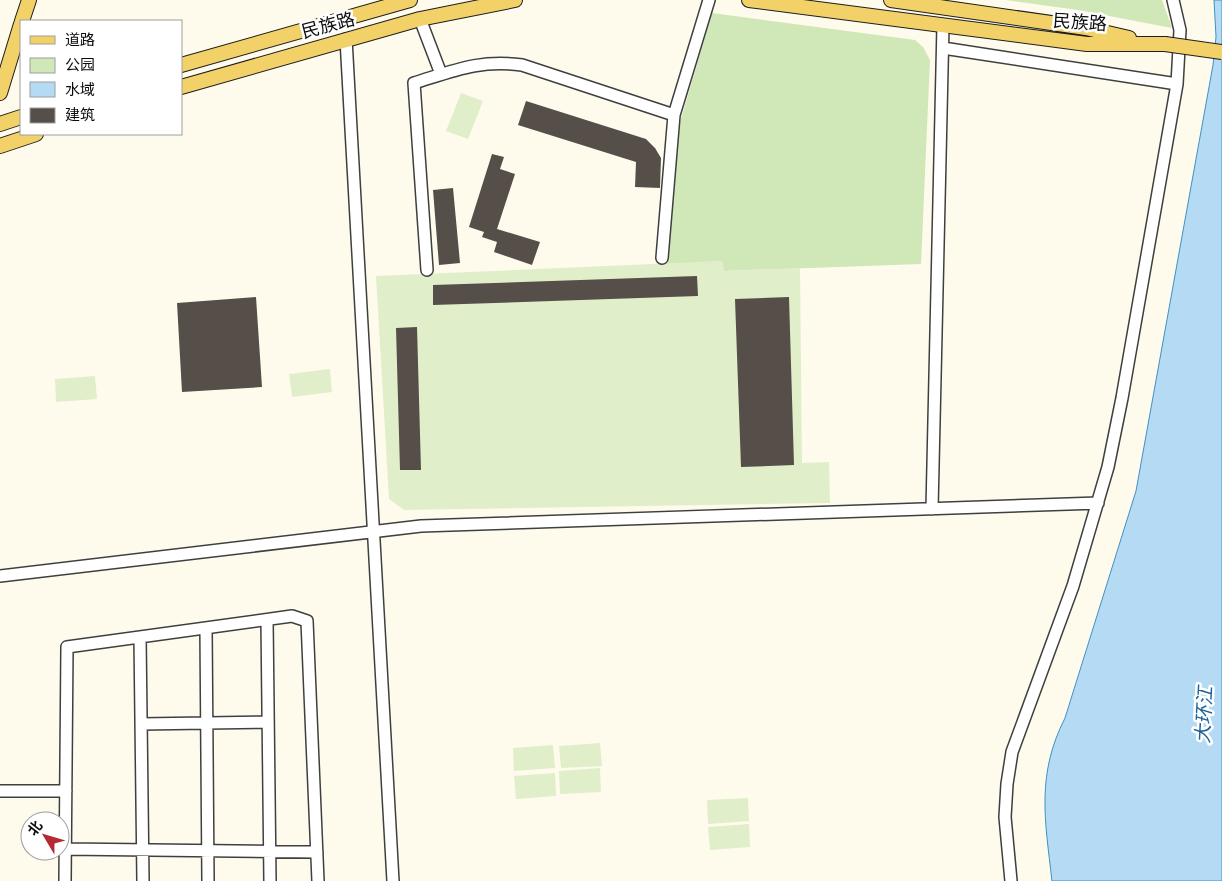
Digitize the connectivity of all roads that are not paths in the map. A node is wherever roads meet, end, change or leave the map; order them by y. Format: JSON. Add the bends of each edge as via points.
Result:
{"nodes":[{"id":1,"x":29,"y":0,"type":"edge"},
{"id":2,"x":410,"y":0,"type":"edge"},
{"id":3,"x":515,"y":0,"type":"edge"},
{"id":4,"x":709,"y":0,"type":"edge"},
{"id":5,"x":749,"y":0,"type":"edge"},
{"id":6,"x":892,"y":0,"type":"edge"},
{"id":7,"x":1173,"y":0,"type":"edge"},
{"id":8,"x":420,"y":19,"type":"junction"},
{"id":9,"x":23,"y":20,"type":"edge"},
{"id":10,"x":943,"y":25,"type":"junction"},
{"id":11,"x":20,"y":29,"type":"edge"},
{"id":12,"x":346,"y":39,"type":"junction"},
{"id":13,"x":1150,"y":43,"type":"junction"},
{"id":14,"x":943,"y":48,"type":"junction"},
{"id":15,"x":1222,"y":52,"type":"edge"},
{"id":16,"x":182,"y":65,"type":"edge"},
{"id":17,"x":441,"y":74,"type":"junction"},
{"id":18,"x":1177,"y":84,"type":"junction"},
{"id":19,"x":182,"y":87,"type":"edge"},
{"id":20,"x":0,"y":93,"type":"edge"},
{"id":21,"x":674,"y":115,"type":"junction"},
{"id":22,"x":20,"y":117,"type":"edge"},
{"id":23,"x":0,"y":124,"type":"edge"},
{"id":24,"x":33,"y":135,"type":"edge"},
{"id":25,"x":0,"y":146,"type":"edge"},
{"id":26,"x":662,"y":258,"type":"dead end"},
{"id":27,"x":427,"y":270,"type":"dead end"},
{"id":28,"x":1098,"y":504,"type":"junction"},
{"id":29,"x":932,"y":509,"type":"junction"},
{"id":30,"x":374,"y":530,"type":"junction"},
{"id":31,"x":0,"y":576,"type":"edge"},
{"id":32,"x":267,"y":620,"type":"junction"},
{"id":33,"x":206,"y":628,"type":"junction"},
{"id":34,"x":140,"y":637,"type":"junction"},
{"id":35,"x":268,"y":722,"type":"junction"},
{"id":36,"x":207,"y":723,"type":"junction"},
{"id":37,"x":141,"y":724,"type":"junction"},
{"id":38,"x":0,"y":791,"type":"edge"},
{"id":39,"x":66,"y":791,"type":"junction"},
{"id":40,"x":66,"y":811,"type":"edge"},
{"id":41,"x":70,"y":849,"type":"edge"},
{"id":42,"x":142,"y":850,"type":"junction"},
{"id":43,"x":208,"y":851,"type":"junction"},
{"id":44,"x":270,"y":852,"type":"junction"},
{"id":45,"x":317,"y":852,"type":"junction"},
{"id":46,"x":66,"y":861,"type":"edge"},
{"id":47,"x":65,"y":881,"type":"edge"},
{"id":48,"x":143,"y":881,"type":"edge"},
{"id":49,"x":208,"y":881,"type":"edge"},
{"id":50,"x":270,"y":881,"type":"edge"},
{"id":51,"x":318,"y":881,"type":"edge"},
{"id":52,"x":393,"y":881,"type":"edge"},
{"id":53,"x":1011,"y":881,"type":"edge"}],
"edges":[{"from":1,"to":9,"type":"main road"},
{"from":2,"to":16,"type":"main road","name":"民族路"},
{"from":3,"to":8,"type":"main road","name":"民族路"},
{"from":4,"to":21,"type":"street"},
{"from":5,"to":10,"type":"main road","name":"民族路"},
{"from":6,"to":13,"type":"main road","name":"民族路","via":[[1086,28]]},
{"from":7,"to":18,"type":"street","via":[[1180,30]]},
{"from":8,"to":12,"type":"main road","name":"民族路"},
{"from":8,"to":17,"type":"street"},
{"from":10,"to":13,"type":"main road","name":"民族路","via":[[1086,44]]},
{"from":10,"to":14,"type":"street"},
{"from":11,"to":20,"type":"main road"},
{"from":12,"to":19,"type":"main road","name":"民族路"},
{"from":12,"to":30,"type":"street"},
{"from":13,"to":15,"type":"main road","bridge":true},
{"from":14,"to":18,"type":"street"},
{"from":14,"to":29,"type":"street"},
{"from":17,"to":21,"type":"street","via":[[477,63],[522,65]]},
{"from":17,"to":27,"type":"street","via":[[414,83]]},
{"from":18,"to":28,"type":"street","via":[[1122,398]]},
{"from":21,"to":26,"type":"street"},
{"from":22,"to":23,"type":"main road"},
{"from":24,"to":25,"type":"main road"},
{"from":28,"to":29,"type":"street"},
{"from":28,"to":53,"type":"street","via":[[1073,586],[1012,752],[1005,817]]},
{"from":29,"to":30,"type":"street","via":[[465,523]]},
{"from":30,"to":31,"type":"street"},
{"from":30,"to":52,"type":"street"},
{"from":32,"to":33,"type":"street"},
{"from":32,"to":35,"type":"street"},
{"from":32,"to":45,"type":"street","via":[[292,616],[307,621]]},
{"from":33,"to":34,"type":"street"},
{"from":33,"to":36,"type":"street"},
{"from":34,"to":37,"type":"street"},
{"from":34,"to":39,"type":"street","via":[[67,647]]},
{"from":35,"to":36,"type":"street"},
{"from":35,"to":44,"type":"street"},
{"from":36,"to":37,"type":"street"},
{"from":36,"to":43,"type":"street"},
{"from":37,"to":42,"type":"street"},
{"from":38,"to":39,"type":"street"},
{"from":39,"to":40,"type":"street"},
{"from":41,"to":42,"type":"street"},
{"from":42,"to":43,"type":"street"},
{"from":42,"to":48,"type":"street"},
{"from":43,"to":44,"type":"street"},
{"from":43,"to":49,"type":"street"},
{"from":44,"to":45,"type":"street"},
{"from":44,"to":50,"type":"street"},
{"from":45,"to":51,"type":"street"},
{"from":46,"to":47,"type":"street"}]}
